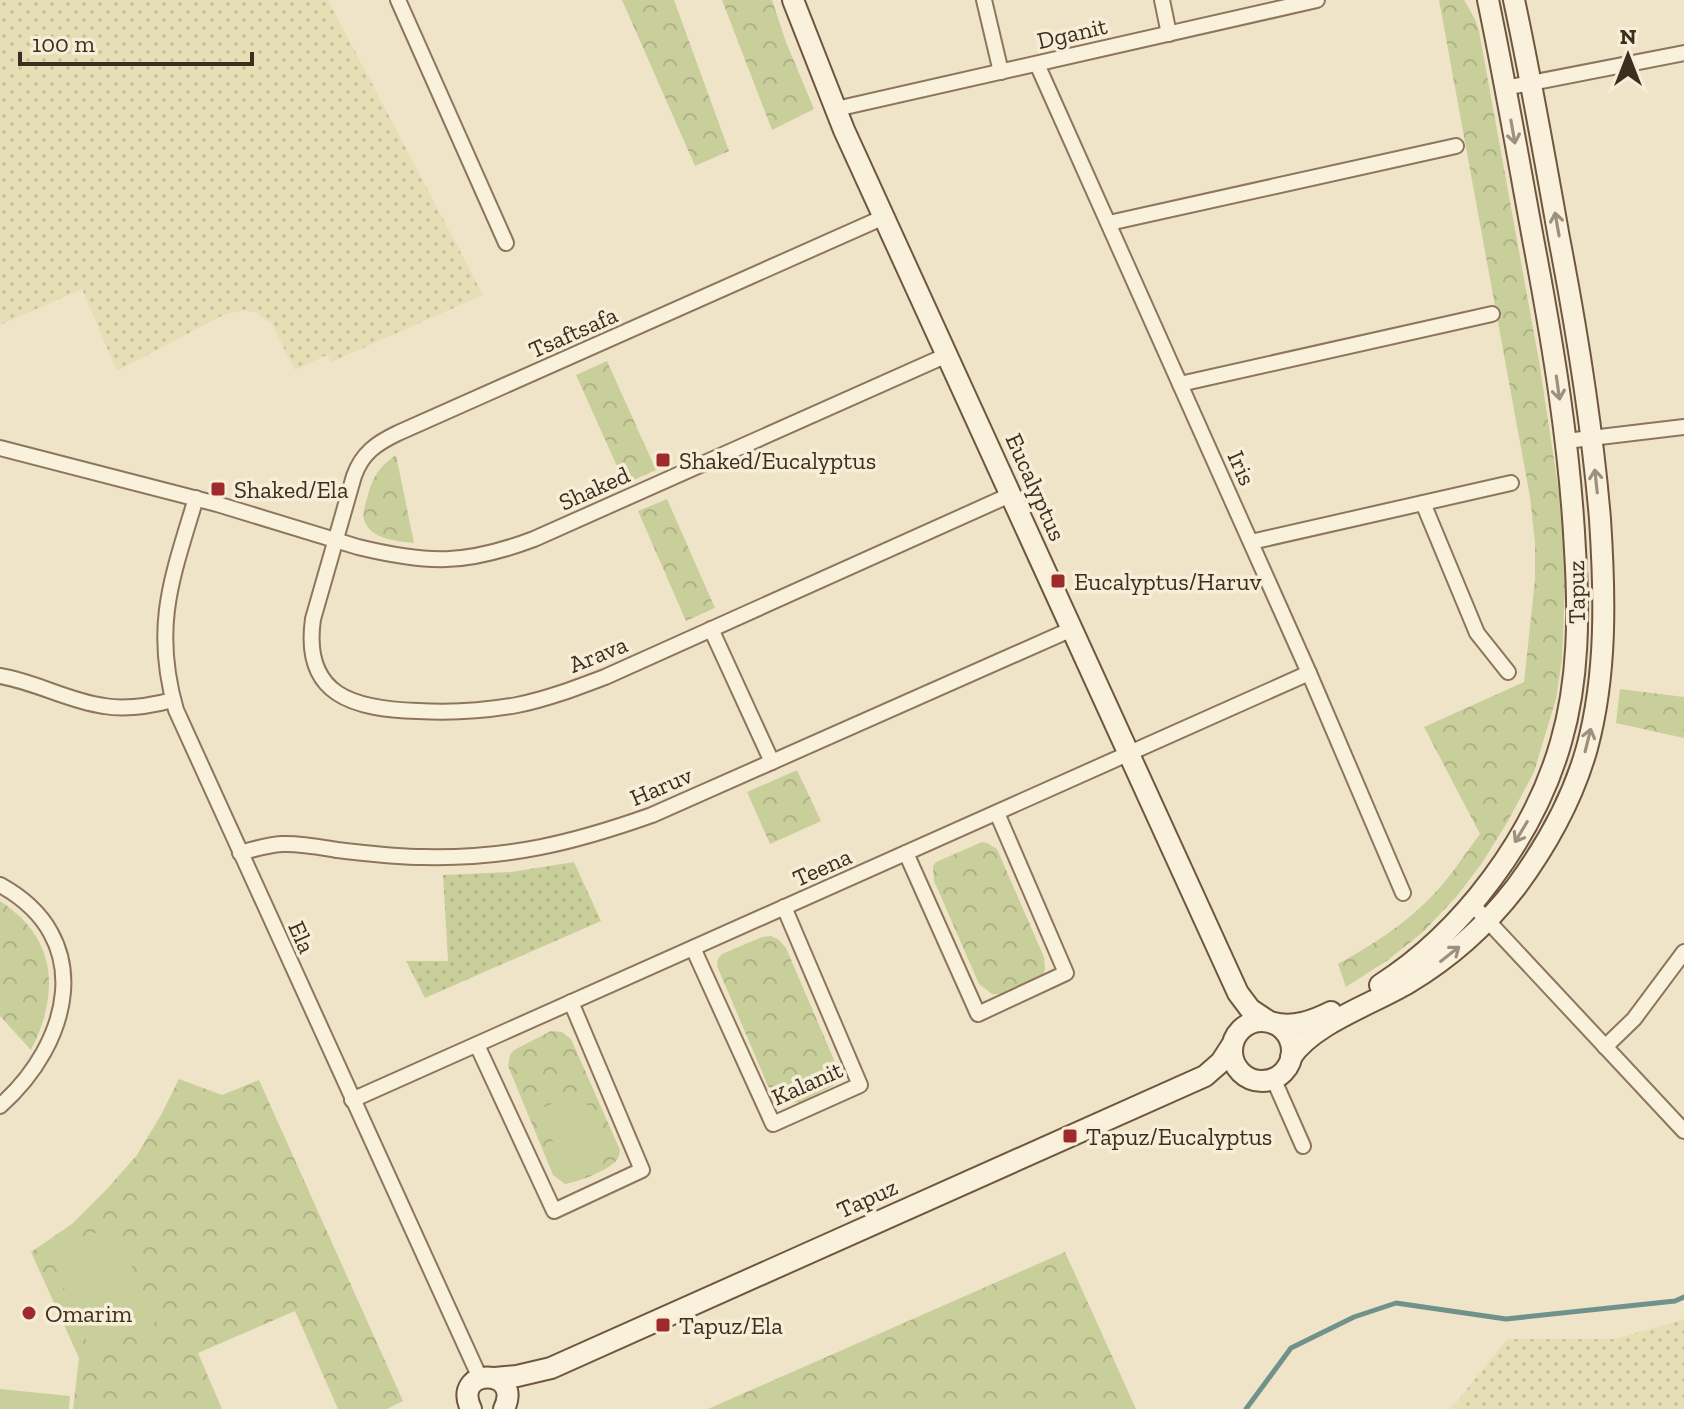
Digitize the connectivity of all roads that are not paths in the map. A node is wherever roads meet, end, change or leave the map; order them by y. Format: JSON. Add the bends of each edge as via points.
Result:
{"nodes":[{"id":1,"x":398,"y":0,"type":"edge"},
{"id":2,"x":793,"y":0,"type":"edge"},
{"id":3,"x":984,"y":0,"type":"edge"},
{"id":4,"x":1162,"y":0,"type":"edge"},
{"id":5,"x":1317,"y":0,"type":"edge"},
{"id":6,"x":1488,"y":0,"type":"edge"},
{"id":7,"x":1514,"y":0,"type":"edge"},
{"id":8,"x":1169,"y":34,"type":"junction"},
{"id":9,"x":1684,"y":53,"type":"edge"},
{"id":10,"x":1037,"y":64,"type":"junction"},
{"id":11,"x":1001,"y":72,"type":"junction"},
{"id":12,"x":1531,"y":83,"type":"junction"},
{"id":13,"x":1505,"y":88,"type":"junction"},
{"id":14,"x":836,"y":109,"type":"junction"},
{"id":15,"x":1456,"y":146,"type":"dead end"},
{"id":16,"x":884,"y":217,"type":"junction"},
{"id":17,"x":1109,"y":223,"type":"junction"},
{"id":18,"x":506,"y":243,"type":"dead end"},
{"id":19,"x":1492,"y":314,"type":"dead end"},
{"id":20,"x":947,"y":355,"type":"junction"},
{"id":21,"x":1180,"y":384,"type":"junction"},
{"id":22,"x":1684,"y":427,"type":"edge"},
{"id":23,"x":1591,"y":438,"type":"junction"},
{"id":24,"x":1566,"y":441,"type":"junction"},
{"id":25,"x":0,"y":448,"type":"edge"},
{"id":26,"x":1511,"y":483,"type":"dead end"},
{"id":27,"x":1010,"y":495,"type":"junction"},
{"id":28,"x":196,"y":498,"type":"junction"},
{"id":29,"x":1423,"y":503,"type":"junction"},
{"id":30,"x":335,"y":540,"type":"junction"},
{"id":31,"x":1251,"y":542,"type":"junction"},
{"id":32,"x":711,"y":629,"type":"junction"},
{"id":33,"x":1072,"y":629,"type":"junction"},
{"id":34,"x":1508,"y":672,"type":"dead end"},
{"id":35,"x":1309,"y":673,"type":"junction"},
{"id":36,"x":0,"y":676,"type":"edge"},
{"id":37,"x":173,"y":700,"type":"junction"},
{"id":38,"x":1129,"y":754,"type":"junction"},
{"id":39,"x":772,"y":762,"type":"junction"},
{"id":40,"x":997,"y":813,"type":"junction"},
{"id":41,"x":240,"y":853,"type":"junction"},
{"id":42,"x":906,"y":853,"type":"junction"},
{"id":43,"x":0,"y":885,"type":"edge"},
{"id":44,"x":1403,"y":893,"type":"dead end"},
{"id":45,"x":1472,"y":904,"type":"junction"},
{"id":46,"x":784,"y":907,"type":"junction"},
{"id":47,"x":1488,"y":920,"type":"junction"},
{"id":48,"x":693,"y":948,"type":"junction"},
{"id":49,"x":1684,"y":952,"type":"edge"},
{"id":50,"x":1238,"y":993,"type":"junction"},
{"id":51,"x":571,"y":1002,"type":"junction"},
{"id":52,"x":1271,"y":1022,"type":"junction"},
{"id":53,"x":1233,"y":1042,"type":"junction"},
{"id":54,"x":477,"y":1045,"type":"junction"},
{"id":55,"x":1605,"y":1047,"type":"junction"},
{"id":56,"x":1291,"y":1057,"type":"junction"},
{"id":57,"x":1205,"y":1076,"type":"junction"},
{"id":58,"x":1247,"y":1076,"type":"junction"},
{"id":59,"x":1273,"y":1078,"type":"junction"},
{"id":60,"x":352,"y":1100,"type":"junction"},
{"id":61,"x":0,"y":1106,"type":"edge"},
{"id":62,"x":1684,"y":1131,"type":"edge"},
{"id":63,"x":1303,"y":1146,"type":"dead end"},
{"id":64,"x":551,"y":1368,"type":"junction"},
{"id":65,"x":478,"y":1390,"type":"edge"},
{"id":66,"x":506,"y":1405,"type":"edge"},
{"id":67,"x":450,"y":1409,"type":"edge"}],
"edges":[{"from":1,"to":18,"type":"street"},
{"from":2,"to":14,"type":"street","name":"Eucalyptus"},
{"from":3,"to":11,"type":"street"},
{"from":4,"to":8,"type":"street"},
{"from":5,"to":8,"type":"street","name":"Dganit"},
{"from":6,"to":13,"type":"street","name":"Tapuz"},
{"from":7,"to":12,"type":"street","name":"Tapuz"},
{"from":8,"to":10,"type":"street","name":"Dganit"},
{"from":9,"to":12,"type":"street"},
{"from":10,"to":11,"type":"street","name":"Dganit"},
{"from":10,"to":17,"type":"street","name":"Iris"},
{"from":11,"to":14,"type":"street","name":"Dganit"},
{"from":12,"to":13,"type":"street"},
{"from":23,"to":12,"type":"street","name":"Tapuz","one_way":true},
{"from":13,"to":24,"type":"street","name":"Tapuz","one_way":true},
{"from":14,"to":16,"type":"street","name":"Eucalyptus"},
{"from":15,"to":17,"type":"street"},
{"from":16,"to":20,"type":"street","name":"Eucalyptus"},
{"from":16,"to":30,"type":"street","name":"Tsaftsafa","via":[[383,441],[357,467]]},
{"from":17,"to":21,"type":"street","name":"Iris"},
{"from":19,"to":21,"type":"street"},
{"from":20,"to":27,"type":"street","name":"Eucalyptus"},
{"from":20,"to":30,"type":"street","name":"Shaked","via":[[546,534],[490,554],[419,559]]},
{"from":21,"to":31,"type":"street","name":"Iris"},
{"from":22,"to":23,"type":"street"},
{"from":23,"to":24,"type":"street"},
{"from":47,"to":23,"type":"street","name":"Tapuz","one_way":true,"via":[[1518,884],[1562,813],[1592,725],[1604,605]]},
{"from":24,"to":45,"type":"street","name":"Tapuz","one_way":true,"via":[[1578,605],[1569,709],[1539,801]]},
{"from":25,"to":28,"type":"street","name":"Shaked"},
{"from":26,"to":29,"type":"street"},
{"from":27,"to":32,"type":"street","name":"Arava"},
{"from":27,"to":33,"type":"street","name":"Eucalyptus"},
{"from":28,"to":30,"type":"street","name":"Shaked"},
{"from":28,"to":37,"type":"street","name":"Ela","via":[[166,613],[164,646]]},
{"from":29,"to":31,"type":"street"},
{"from":29,"to":34,"type":"street","via":[[1477,633]]},
{"from":30,"to":32,"type":"street","name":"Arava","via":[[313,619],[312,651],[322,678],[359,704],[437,712],[519,704],[605,677]]},
{"from":31,"to":35,"type":"street","name":"Iris"},
{"from":32,"to":39,"type":"street"},
{"from":33,"to":38,"type":"street","name":"Eucalyptus"},
{"from":33,"to":39,"type":"street","name":"Haruv"},
{"from":35,"to":38,"type":"street","name":"Teena"},
{"from":35,"to":44,"type":"street","name":"Iris"},
{"from":36,"to":37,"type":"street","via":[[104,706]]},
{"from":37,"to":41,"type":"street","name":"Ela"},
{"from":38,"to":40,"type":"street","name":"Teena"},
{"from":38,"to":50,"type":"street","name":"Eucalyptus"},
{"from":39,"to":41,"type":"street","name":"Haruv","via":[[601,833],[508,854],[380,855],[293,844]]},
{"from":40,"to":42,"type":"street","name":"Teena"},
{"from":40,"to":42,"type":"street","via":[[1066,973],[978,1014]]},
{"from":41,"to":60,"type":"street","name":"Ela"},
{"from":42,"to":46,"type":"street","name":"Teena"},
{"from":43,"to":61,"type":"street","via":[[28,903],[53,933],[63,990],[46,1048]]},
{"from":45,"to":47,"type":"street"},
{"from":45,"to":52,"type":"street","name":"Tapuz","via":[[1423,953],[1372,991],[1314,1020]]},
{"from":46,"to":48,"type":"street","name":"Teena"},
{"from":46,"to":48,"type":"street","name":"Kalanit","via":[[860,1085],[788,1118],[773,1124]]},
{"from":47,"to":55,"type":"street"},
{"from":56,"to":47,"type":"street","name":"Tapuz","one_way":true,"via":[[1326,1026],[1439,963]]},
{"from":48,"to":51,"type":"street","name":"Teena"},
{"from":49,"to":55,"type":"street","via":[[1634,1019]]},
{"from":50,"to":52,"type":"street","name":"Eucalyptus","via":[[1250,1009]]},
{"from":50,"to":53,"type":"street","name":"Eucalyptus"},
{"from":51,"to":54,"type":"street","name":"Teena"},
{"from":51,"to":54,"type":"street","via":[[642,1170],[554,1211]]},
{"from":52,"to":53,"type":"street","via":[[1245,1026]]},
{"from":52,"to":56,"type":"street","via":[[1287,1034]]},
{"from":53,"to":57,"type":"street","name":"Tapuz"},
{"from":53,"to":58,"type":"street","via":[[1234,1062]]},
{"from":54,"to":60,"type":"street","name":"Teena"},
{"from":55,"to":62,"type":"street"},
{"from":56,"to":59,"type":"street"},
{"from":57,"to":58,"type":"street","name":"Tapuz"},
{"from":57,"to":64,"type":"street","name":"Tapuz"},
{"from":58,"to":59,"type":"street"},
{"from":59,"to":63,"type":"street"},
{"from":60,"to":65,"type":"street","name":"Ela"},
{"from":64,"to":65,"type":"street","name":"Tapuz"},
{"from":64,"to":66,"type":"street","name":"Tapuz"},
{"from":65,"to":66,"type":"street","via":[[502,1383]]},
{"from":65,"to":67,"type":"street"}]}
